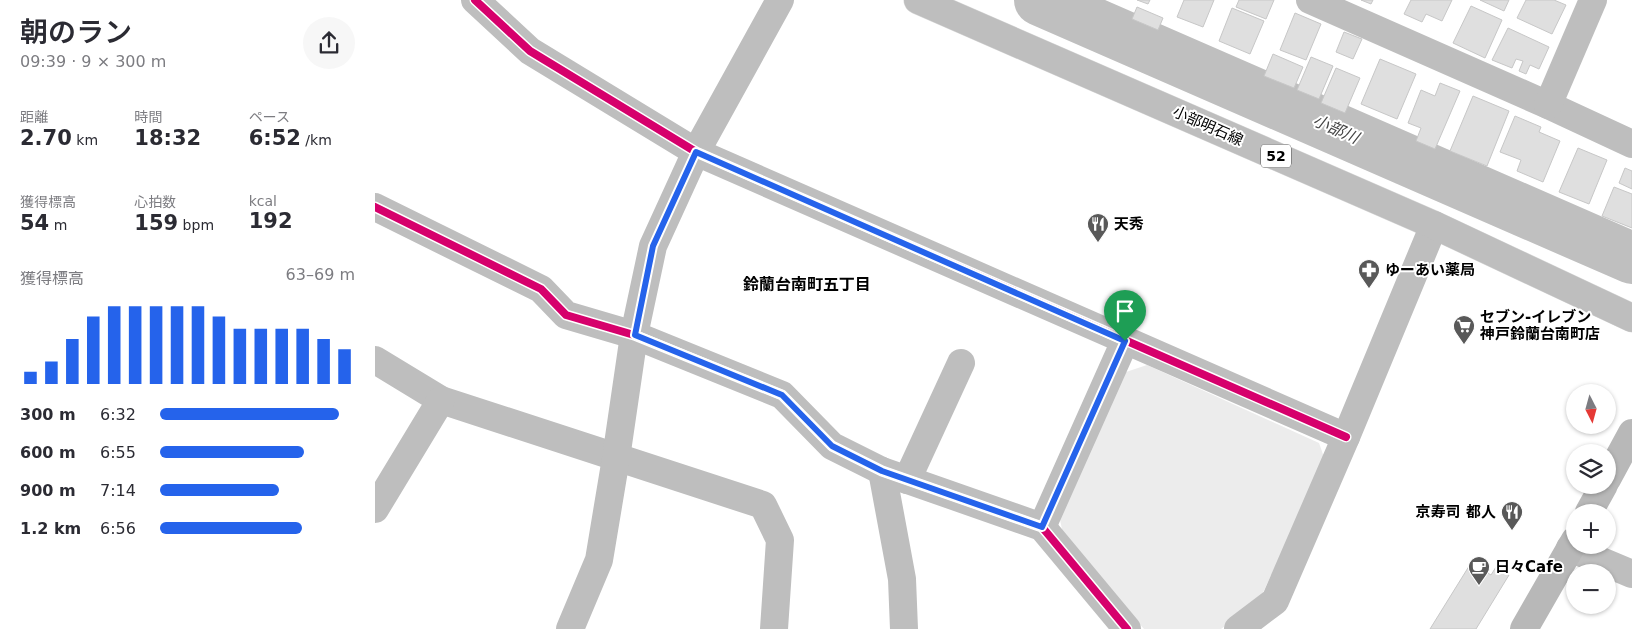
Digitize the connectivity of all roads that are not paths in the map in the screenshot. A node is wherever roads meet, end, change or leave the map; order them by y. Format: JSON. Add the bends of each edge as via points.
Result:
{"nodes":[{"id":1,"x":475,"y":0,"type":"edge"},
{"id":2,"x":780,"y":0,"type":"edge"},
{"id":3,"x":918,"y":0,"type":"edge"},
{"id":4,"x":1310,"y":0,"type":"edge"},
{"id":5,"x":1593,"y":0,"type":"edge"},
{"id":6,"x":1548,"y":105,"type":"junction"},
{"id":7,"x":1632,"y":144,"type":"edge"},
{"id":8,"x":696,"y":152,"type":"junction"},
{"id":9,"x":375,"y":207,"type":"edge"},
{"id":10,"x":1434,"y":225,"type":"junction"},
{"id":11,"x":1632,"y":318,"type":"edge"},
{"id":12,"x":635,"y":335,"type":"junction"},
{"id":13,"x":1125,"y":341,"type":"junction"},
{"id":14,"x":375,"y":360,"type":"edge"},
{"id":15,"x":961,"y":362,"type":"dead end"},
{"id":16,"x":441,"y":400,"type":"junction"},
{"id":17,"x":1632,"y":433,"type":"edge"},
{"id":18,"x":1346,"y":438,"type":"junction"},
{"id":19,"x":616,"y":458,"type":"junction"},
{"id":20,"x":1616,"y":462,"type":"edge"},
{"id":21,"x":895,"y":475,"type":"junction"},
{"id":22,"x":375,"y":509,"type":"edge"},
{"id":23,"x":1042,"y":527,"type":"junction"},
{"id":24,"x":1567,"y":554,"type":"edge"},
{"id":25,"x":1593,"y":554,"type":"edge"},
{"id":26,"x":1632,"y":574,"type":"edge"},
{"id":27,"x":571,"y":629,"type":"edge"},
{"id":28,"x":774,"y":629,"type":"edge"},
{"id":29,"x":904,"y":629,"type":"edge"},
{"id":30,"x":1127,"y":629,"type":"edge"},
{"id":31,"x":1238,"y":629,"type":"edge"},
{"id":32,"x":1524,"y":629,"type":"edge"}],
"edges":[{"from":1,"to":8,"type":"street","via":[[530,51]]},
{"from":2,"to":8,"type":"street"},
{"from":3,"to":10,"type":"street","name":"小部明石線","number":"52"},
{"from":4,"to":6,"type":"street"},
{"from":5,"to":6,"type":"street"},
{"from":6,"to":7,"type":"street"},
{"from":8,"to":12,"type":"street","via":[[653,246]]},
{"from":8,"to":13,"type":"street"},
{"from":9,"to":12,"type":"street","via":[[541,289],[567,315]]},
{"from":10,"to":11,"type":"street","name":"小部明石線","number":"52"},
{"from":10,"to":18,"type":"street"},
{"from":12,"to":19,"type":"street"},
{"from":12,"to":21,"type":"street","via":[[782,395],[832,446]]},
{"from":13,"to":18,"type":"street"},
{"from":13,"to":23,"type":"street"},
{"from":14,"to":16,"type":"street"},
{"from":15,"to":21,"type":"street"},
{"from":16,"to":19,"type":"street"},
{"from":16,"to":22,"type":"street"},
{"from":17,"to":20,"type":"street"},
{"from":18,"to":31,"type":"street","via":[[1275,601]]},
{"from":19,"to":27,"type":"street","via":[[599,560]]},
{"from":19,"to":28,"type":"street","via":[[763,505],[780,540]]},
{"from":21,"to":23,"type":"street"},
{"from":21,"to":29,"type":"street"},
{"from":23,"to":30,"type":"street"},
{"from":24,"to":32,"type":"street"},
{"from":25,"to":26,"type":"street"}]}
